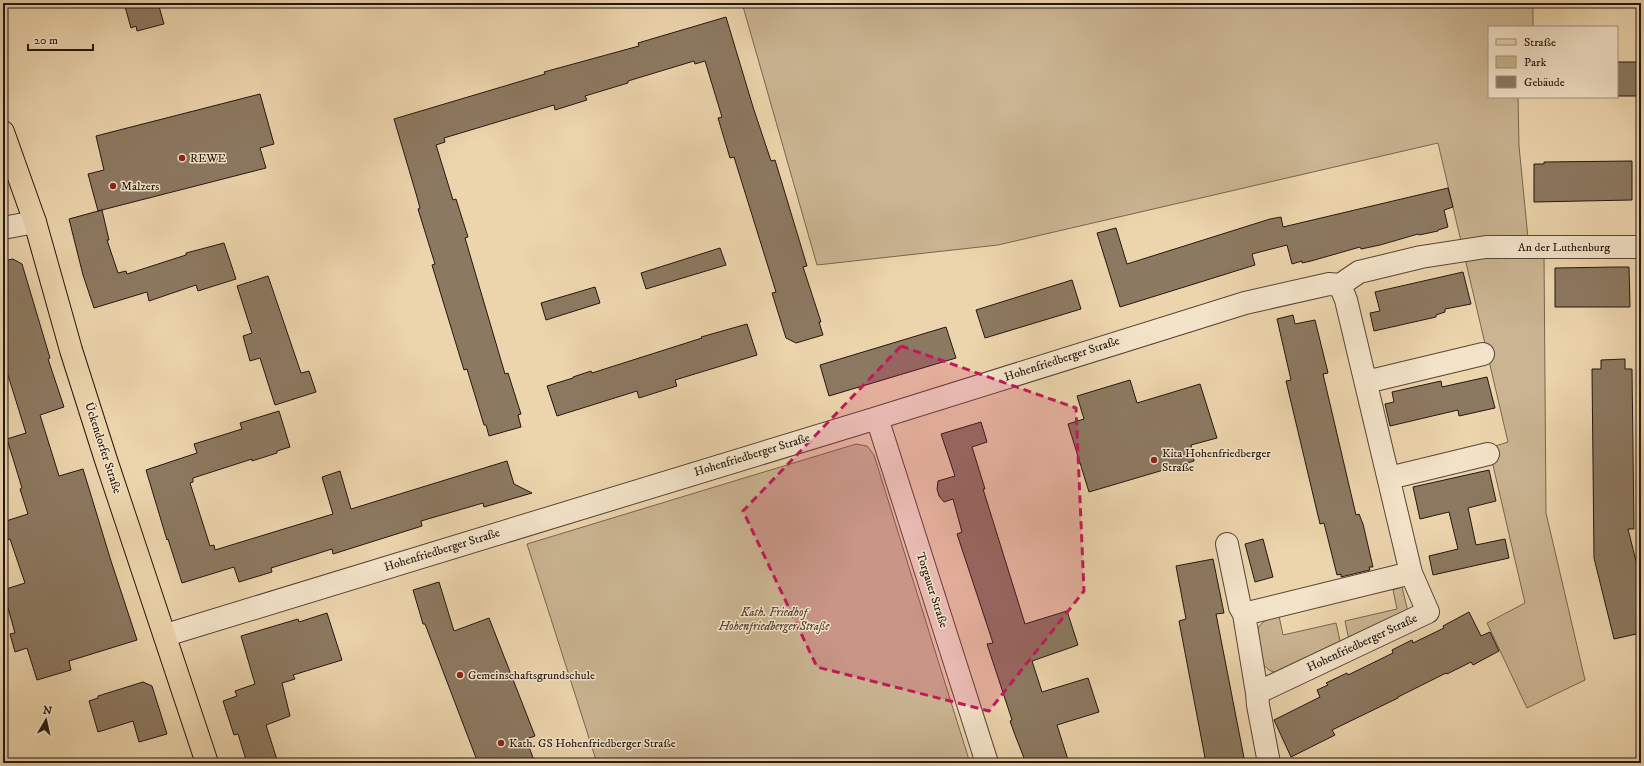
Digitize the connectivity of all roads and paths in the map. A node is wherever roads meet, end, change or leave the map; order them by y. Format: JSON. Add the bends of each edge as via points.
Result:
{"nodes":[{"id":1,"x":3,"y":132,"type":"edge"},
{"id":2,"x":35,"y":222,"type":"junction"},
{"id":3,"x":3,"y":228,"type":"edge"},
{"id":4,"x":1641,"y":247,"type":"edge"},
{"id":5,"x":1340,"y":285,"type":"junction"},
{"id":6,"x":1483,"y":354,"type":"dead end"},
{"id":7,"x":1366,"y":382,"type":"junction"},
{"id":8,"x":877,"y":418,"type":"junction"},
{"id":9,"x":1488,"y":454,"type":"dead end"},
{"id":10,"x":1389,"y":478,"type":"junction"},
{"id":11,"x":1227,"y":544,"type":"dead end"},
{"id":12,"x":1411,"y":573,"type":"junction"},
{"id":13,"x":1244,"y":614,"type":"junction"},
{"id":14,"x":166,"y":636,"type":"junction"},
{"id":15,"x":1257,"y":693,"type":"junction"},
{"id":16,"x":207,"y":763,"type":"edge"},
{"id":17,"x":987,"y":763,"type":"edge"},
{"id":18,"x":1269,"y":763,"type":"edge"}],
"edges":[{"from":1,"to":2,"type":"main road","name":"Ückendorfer Straße"},
{"from":2,"to":3,"type":"street"},
{"from":2,"to":14,"type":"main road","name":"Ückendorfer Straße","via":[[71,350]]},
{"from":4,"to":5,"type":"street","name":"An der Luthenburg","via":[[1486,247],[1421,257],[1358,272]]},
{"from":5,"to":7,"type":"street","name":"Hohenfriedberger Straße"},
{"from":5,"to":8,"type":"street","name":"Hohenfriedberger Straße","via":[[1329,284],[1245,303]]},
{"from":6,"to":7,"type":"street"},
{"from":7,"to":10,"type":"street","name":"Hohenfriedberger Straße"},
{"from":8,"to":14,"type":"street","name":"Hohenfriedberger Straße"},
{"from":8,"to":17,"type":"street","name":"Torgauer Straße"},
{"from":9,"to":10,"type":"street"},
{"from":10,"to":12,"type":"street","name":"Hohenfriedberger Straße"},
{"from":11,"to":13,"type":"street","via":[[1240,607]]},
{"from":12,"to":13,"type":"street"},
{"from":12,"to":15,"type":"street","name":"Hohenfriedberger Straße","via":[[1428,612]]},
{"from":13,"to":15,"type":"street"},
{"from":14,"to":16,"type":"main road","name":"Ückendorfer Straße"},
{"from":15,"to":18,"type":"street"}]}
